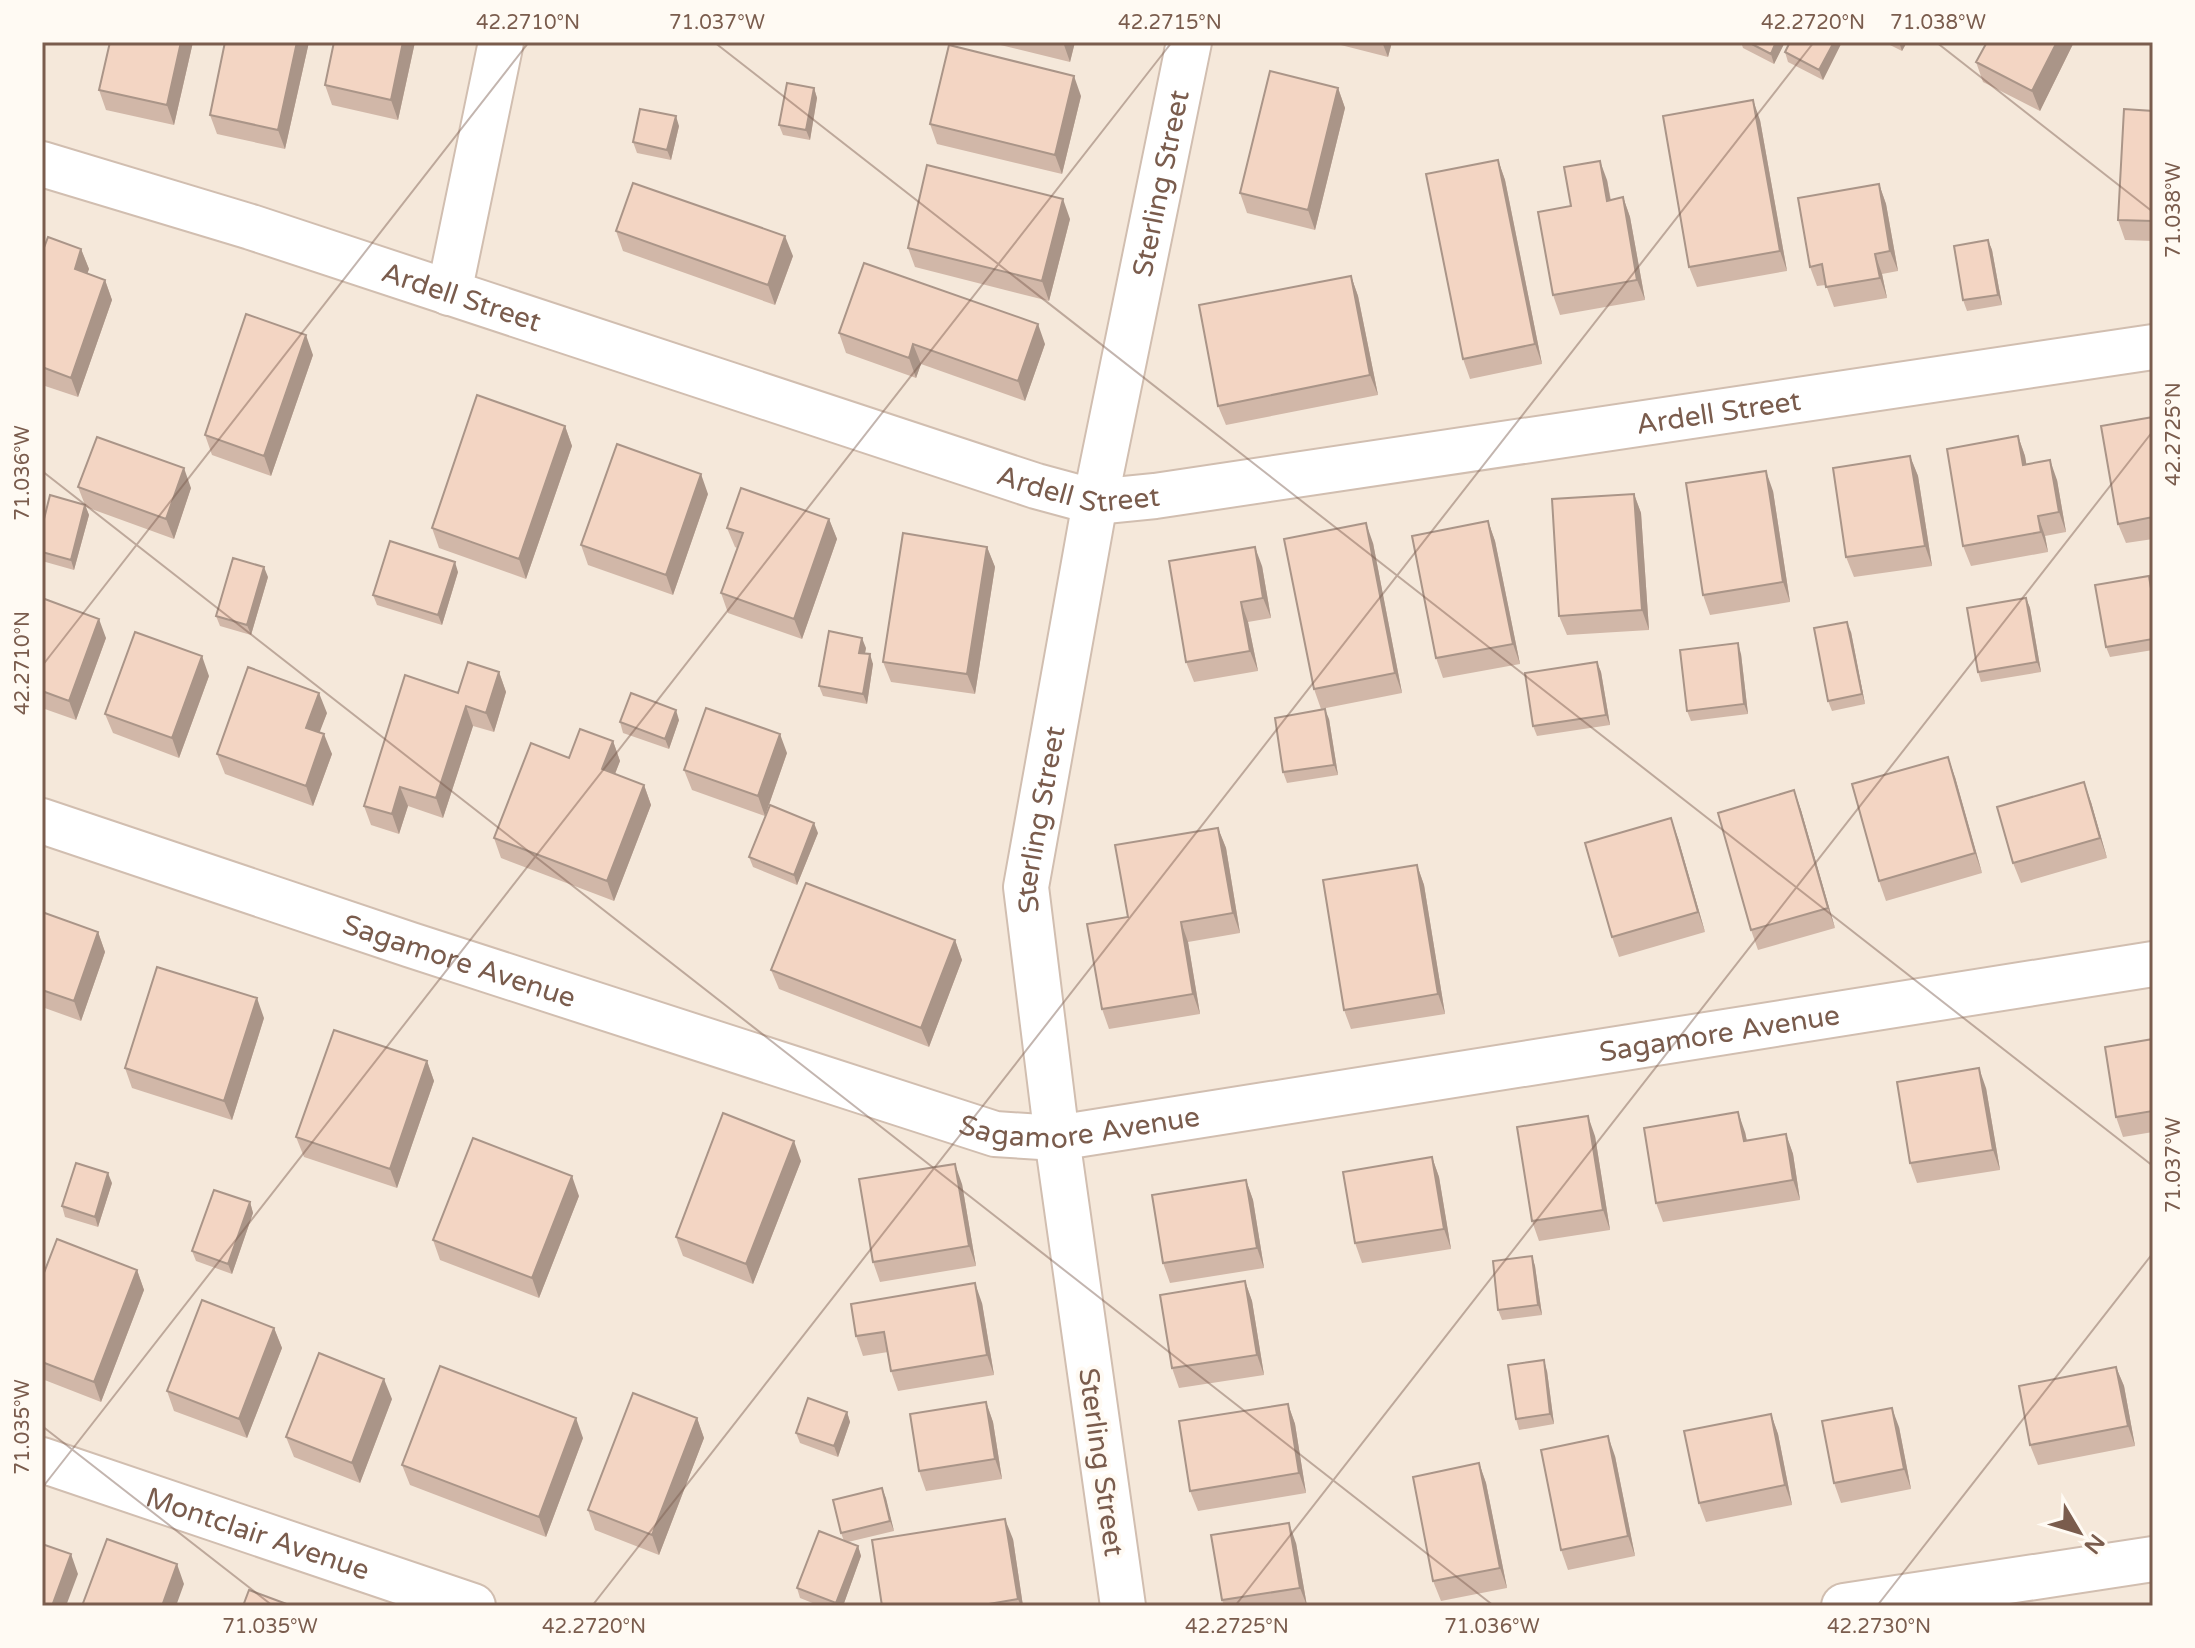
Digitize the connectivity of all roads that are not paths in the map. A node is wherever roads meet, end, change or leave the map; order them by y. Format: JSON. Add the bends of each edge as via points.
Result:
{"nodes":[{"id":1,"x":501,"y":42,"type":"edge"},
{"id":2,"x":1189,"y":42,"type":"edge"},
{"id":3,"x":42,"y":164,"type":"edge"},
{"id":4,"x":449,"y":293,"type":"junction"},
{"id":5,"x":2153,"y":347,"type":"edge"},
{"id":6,"x":1095,"y":502,"type":"junction"},
{"id":7,"x":42,"y":821,"type":"edge"},
{"id":8,"x":2153,"y":964,"type":"edge"},
{"id":9,"x":1057,"y":1138,"type":"junction"},
{"id":10,"x":42,"y":1460,"type":"edge"},
{"id":11,"x":2153,"y":1559,"type":"edge"},
{"id":12,"x":473,"y":1606,"type":"edge"},
{"id":13,"x":1123,"y":1606,"type":"edge"},
{"id":14,"x":1844,"y":1606,"type":"edge"}],
"edges":[{"from":1,"to":4,"type":"street"},
{"from":2,"to":6,"type":"street","name":"Sterling Street"},
{"from":3,"to":4,"type":"street","name":"Ardell Street"},
{"from":4,"to":6,"type":"street","name":"Ardell Street"},
{"from":5,"to":6,"type":"street","name":"Ardell Street"},
{"from":6,"to":9,"type":"street","name":"Sterling Street","via":[[1026,887]]},
{"from":7,"to":9,"type":"street","name":"Sagamore Avenue","via":[[995,1134]]},
{"from":8,"to":9,"type":"street","name":"Sagamore Avenue"},
{"from":9,"to":13,"type":"street","name":"Sterling Street"},
{"from":10,"to":12,"type":"street","name":"Montclair Avenue"},
{"from":11,"to":14,"type":"street"}]}
